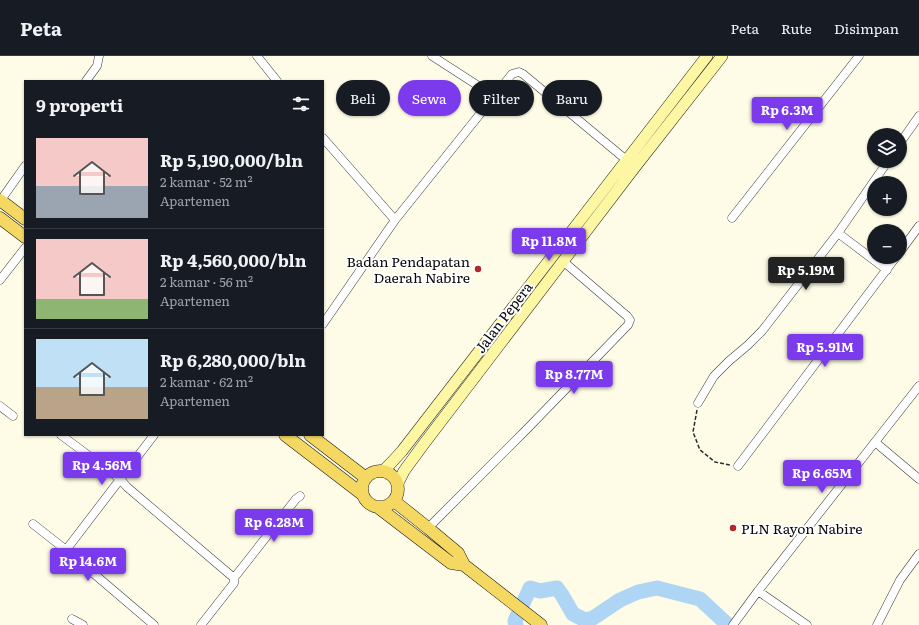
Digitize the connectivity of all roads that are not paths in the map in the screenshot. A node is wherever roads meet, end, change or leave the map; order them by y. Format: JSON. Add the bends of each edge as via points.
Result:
{"nodes":[{"id":1,"x":99,"y":56,"type":"edge"},
{"id":2,"x":257,"y":56,"type":"edge"},
{"id":3,"x":432,"y":56,"type":"edge"},
{"id":4,"x":707,"y":56,"type":"edge"},
{"id":5,"x":722,"y":56,"type":"edge"},
{"id":6,"x":859,"y":56,"type":"edge"},
{"id":7,"x":87,"y":80,"type":"edge"},
{"id":8,"x":276,"y":80,"type":"edge"},
{"id":9,"x":469,"y":80,"type":"edge"},
{"id":10,"x":507,"y":80,"type":"edge"},
{"id":11,"x":532,"y":80,"type":"edge"},
{"id":12,"x":534,"y":82,"type":"edge"},
{"id":13,"x":478,"y":116,"type":"edge"},
{"id":14,"x":919,"y":116,"type":"edge"},
{"id":15,"x":907,"y":134,"type":"edge"},
{"id":16,"x":324,"y":139,"type":"edge"},
{"id":17,"x":631,"y":164,"type":"junction"},
{"id":18,"x":24,"y":167,"type":"edge"},
{"id":19,"x":883,"y":168,"type":"edge"},
{"id":20,"x":0,"y":200,"type":"edge"},
{"id":21,"x":0,"y":218,"type":"edge"},
{"id":22,"x":24,"y":218,"type":"edge"},
{"id":23,"x":732,"y":218,"type":"dead end"},
{"id":24,"x":395,"y":220,"type":"junction"},
{"id":25,"x":918,"y":229,"type":"edge"},
{"id":26,"x":838,"y":233,"type":"junction"},
{"id":27,"x":24,"y":236,"type":"edge"},
{"id":28,"x":907,"y":243,"type":"edge"},
{"id":29,"x":24,"y":249,"type":"edge"},
{"id":30,"x":564,"y":262,"type":"junction"},
{"id":31,"x":891,"y":264,"type":"edge"},
{"id":32,"x":887,"y":270,"type":"junction"},
{"id":33,"x":0,"y":280,"type":"edge"},
{"id":34,"x":505,"y":318,"type":"junction"},
{"id":35,"x":324,"y":323,"type":"edge"},
{"id":36,"x":515,"y":325,"type":"junction"},
{"id":37,"x":919,"y":386,"type":"edge"},
{"id":38,"x":698,"y":404,"type":"road end"},
{"id":39,"x":0,"y":406,"type":"edge"},
{"id":40,"x":12,"y":416,"type":"dead end"},
{"id":41,"x":62,"y":436,"type":"edge"},
{"id":42,"x":153,"y":436,"type":"edge"},
{"id":43,"x":286,"y":436,"type":"edge"},
{"id":44,"x":311,"y":436,"type":"edge"},
{"id":45,"x":875,"y":442,"type":"junction"},
{"id":46,"x":738,"y":466,"type":"road end"},
{"id":47,"x":383,"y":471,"type":"junction"},
{"id":48,"x":366,"y":478,"type":"junction"},
{"id":49,"x":120,"y":479,"type":"junction"},
{"id":50,"x":919,"y":479,"type":"edge"},
{"id":51,"x":398,"y":483,"type":"junction"},
{"id":52,"x":362,"y":494,"type":"junction"},
{"id":53,"x":300,"y":496,"type":"dead end"},
{"id":54,"x":394,"y":502,"type":"junction"},
{"id":55,"x":379,"y":508,"type":"junction"},
{"id":56,"x":33,"y":524,"type":"dead end"},
{"id":57,"x":428,"y":528,"type":"junction"},
{"id":58,"x":66,"y":550,"type":"junction"},
{"id":59,"x":919,"y":554,"type":"edge"},
{"id":60,"x":464,"y":565,"type":"junction"},
{"id":61,"x":234,"y":578,"type":"junction"},
{"id":62,"x":758,"y":591,"type":"junction"},
{"id":63,"x":72,"y":619,"type":"dead end"},
{"id":64,"x":537,"y":621,"type":"edge"},
{"id":65,"x":83,"y":625,"type":"edge"},
{"id":66,"x":154,"y":625,"type":"edge"},
{"id":67,"x":201,"y":625,"type":"edge"},
{"id":68,"x":733,"y":625,"type":"edge"},
{"id":69,"x":807,"y":625,"type":"edge"},
{"id":70,"x":877,"y":625,"type":"edge"}],
"edges":[{"from":1,"to":7,"type":"street","via":[[97,66]]},
{"from":2,"to":8,"type":"street"},
{"from":3,"to":9,"type":"street"},
{"from":4,"to":17,"type":"main road","name":"Jalan Pepera"},
{"from":5,"to":17,"type":"main road","name":"Jalan Pepera"},
{"from":6,"to":23,"type":"street"},
{"from":10,"to":11,"type":"street","via":[[512,74],[519,72]]},
{"from":12,"to":17,"type":"street"},
{"from":13,"to":24,"type":"street"},
{"from":14,"to":15,"type":"street"},
{"from":16,"to":24,"type":"street"},
{"from":17,"to":30,"type":"main road","name":"Jalan Pepera"},
{"from":17,"to":34,"type":"main road","name":"Jalan Pepera"},
{"from":18,"to":20,"type":"street"},
{"from":19,"to":26,"type":"street"},
{"from":20,"to":22,"type":"main road"},
{"from":21,"to":27,"type":"main road"},
{"from":24,"to":35,"type":"street"},
{"from":25,"to":28,"type":"street"},
{"from":26,"to":32,"type":"street"},
{"from":26,"to":38,"type":"street","via":[[762,332],[714,376]]},
{"from":29,"to":33,"type":"street"},
{"from":30,"to":36,"type":"main road","name":"Jalan Pepera"},
{"from":30,"to":57,"type":"street","via":[[627,316],[630,320],[628,325]]},
{"from":31,"to":32,"type":"street"},
{"from":32,"to":46,"type":"street"},
{"from":34,"to":36,"type":"main road"},
{"from":34,"to":47,"type":"main road","name":"Jalan Pepera","via":[[402,451]]},
{"from":36,"to":51,"type":"main road","name":"Jalan Pepera","via":[[423,445]]},
{"from":37,"to":45,"type":"street"},
{"from":39,"to":40,"type":"street"},
{"from":41,"to":49,"type":"street"},
{"from":42,"to":49,"type":"street"},
{"from":43,"to":52,"type":"main road"},
{"from":44,"to":48,"type":"main road"},
{"from":45,"to":50,"type":"street"},
{"from":45,"to":62,"type":"street"},
{"from":47,"to":48,"type":"main road","via":[[370,473]]},
{"from":47,"to":51,"type":"main road","via":[[389,473]]},
{"from":48,"to":52,"type":"main road","via":[[363,481]]},
{"from":49,"to":58,"type":"street"},
{"from":49,"to":61,"type":"street"},
{"from":51,"to":54,"type":"main road","via":[[399,490]]},
{"from":52,"to":55,"type":"main road","via":[[369,504]]},
{"from":53,"to":61,"type":"street"},
{"from":54,"to":55,"type":"main road"},
{"from":54,"to":57,"type":"main road"},
{"from":55,"to":60,"type":"main road","via":[[451,563]]},
{"from":56,"to":58,"type":"street"},
{"from":57,"to":60,"type":"main road","via":[[458,553]]},
{"from":58,"to":66,"type":"street"},
{"from":59,"to":70,"type":"street","via":[[900,580]]},
{"from":60,"to":64,"type":"main road"},
{"from":61,"to":67,"type":"street","via":[[234,583]]},
{"from":62,"to":68,"type":"street"},
{"from":62,"to":69,"type":"street"},
{"from":63,"to":65,"type":"street"}]}
